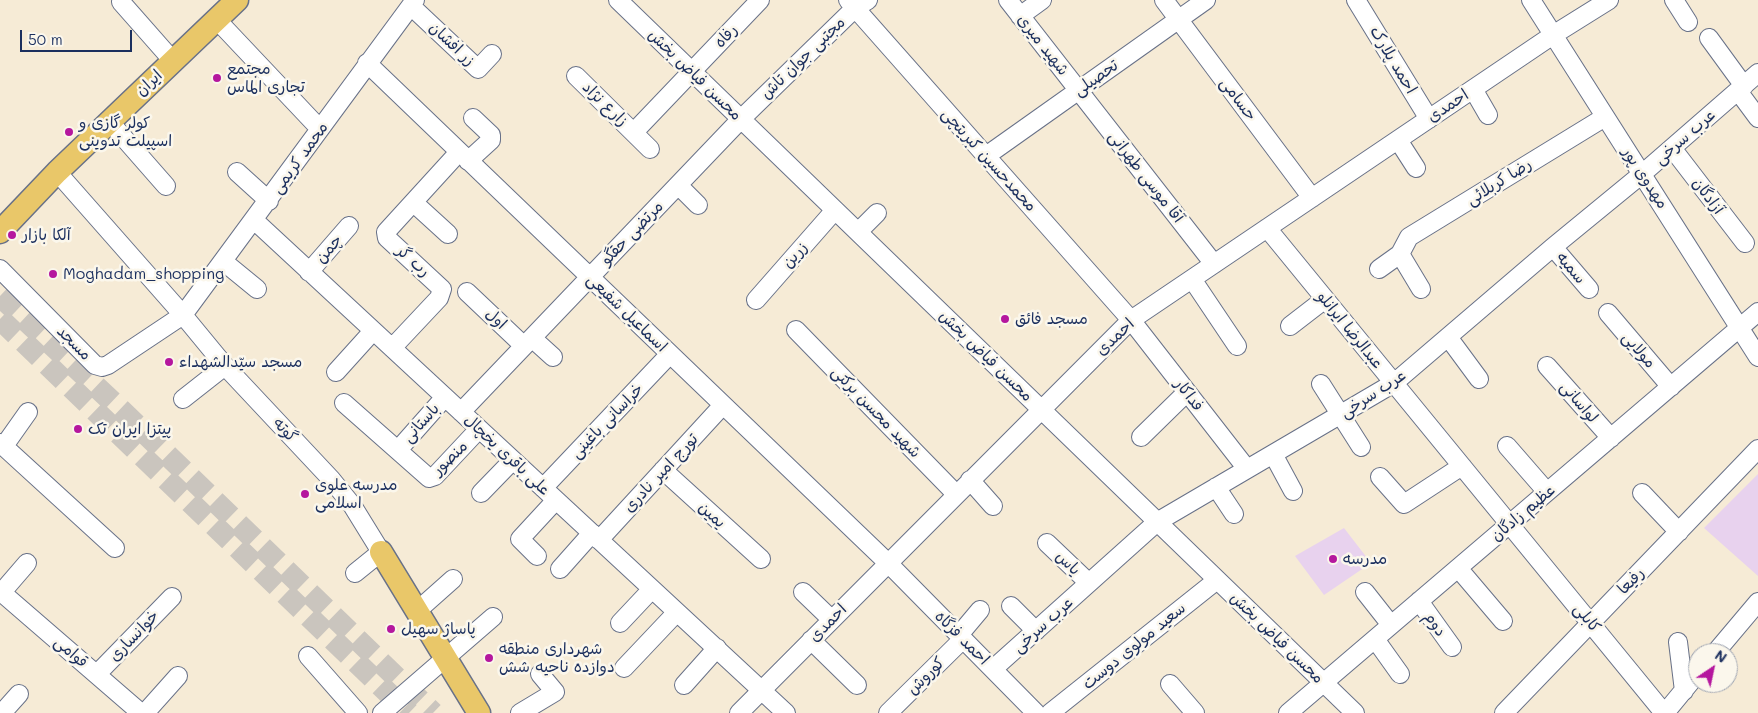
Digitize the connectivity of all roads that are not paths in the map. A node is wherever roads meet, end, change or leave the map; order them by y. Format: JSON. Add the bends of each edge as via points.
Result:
{"nodes":[{"id":1,"x":237,"y":0,"type":"edge"},
{"id":2,"x":618,"y":0,"type":"edge"},
{"id":3,"x":760,"y":0,"type":"edge"},
{"id":4,"x":1008,"y":0,"type":"edge"},
{"id":5,"x":1042,"y":0,"type":"edge"},
{"id":6,"x":1164,"y":0,"type":"edge"},
{"id":7,"x":1206,"y":0,"type":"edge"},
{"id":8,"x":1531,"y":0,"type":"edge"},
{"id":9,"x":1609,"y":0,"type":"edge"},
{"id":10,"x":1674,"y":0,"type":"edge"},
{"id":11,"x":121,"y":2,"type":"dead end"},
{"id":12,"x":1363,"y":2,"type":"edge"},
{"id":13,"x":413,"y":3,"type":"edge"},
{"id":14,"x":857,"y":3,"type":"edge"},
{"id":15,"x":1020,"y":16,"type":"junction"},
{"id":16,"x":217,"y":20,"type":"junction"},
{"id":17,"x":1179,"y":20,"type":"junction"},
{"id":18,"x":1688,"y":22,"type":"dead end"},
{"id":19,"x":1553,"y":35,"type":"junction"},
{"id":20,"x":1709,"y":38,"type":"dead end"},
{"id":21,"x":492,"y":54,"type":"dead end"},
{"id":22,"x":173,"y":61,"type":"junction"},
{"id":23,"x":367,"y":63,"type":"junction"},
{"id":24,"x":692,"y":71,"type":"junction"},
{"id":25,"x":1758,"y":73,"type":"edge"},
{"id":26,"x":576,"y":76,"type":"dead end"},
{"id":27,"x":1741,"y":88,"type":"junction"},
{"id":28,"x":1473,"y":89,"type":"junction"},
{"id":29,"x":1078,"y":90,"type":"junction"},
{"id":30,"x":1488,"y":115,"type":"dead end"},
{"id":31,"x":1605,"y":116,"type":"junction"},
{"id":32,"x":473,"y":118,"type":"dead end"},
{"id":33,"x":1758,"y":118,"type":"edge"},
{"id":34,"x":741,"y":119,"type":"junction"},
{"id":35,"x":1429,"y":119,"type":"junction"},
{"id":36,"x":109,"y":121,"type":"junction"},
{"id":37,"x":320,"y":129,"type":"junction"},
{"id":38,"x":634,"y":132,"type":"junction"},
{"id":39,"x":1398,"y":140,"type":"junction"},
{"id":40,"x":650,"y":148,"type":"dead end"},
{"id":41,"x":1672,"y":148,"type":"junction"},
{"id":42,"x":464,"y":156,"type":"junction"},
{"id":43,"x":986,"y":156,"type":"junction"},
{"id":44,"x":1416,"y":168,"type":"dead end"},
{"id":45,"x":56,"y":172,"type":"junction"},
{"id":46,"x":237,"y":172,"type":"dead end"},
{"id":47,"x":1642,"y":174,"type":"junction"},
{"id":48,"x":678,"y":184,"type":"junction"},
{"id":49,"x":166,"y":186,"type":"dead end"},
{"id":50,"x":1312,"y":198,"type":"junction"},
{"id":51,"x":269,"y":201,"type":"junction"},
{"id":52,"x":414,"y":203,"type":"junction"},
{"id":53,"x":698,"y":205,"type":"dead end"},
{"id":54,"x":835,"y":210,"type":"junction"},
{"id":55,"x":877,"y":213,"type":"dead end"},
{"id":56,"x":254,"y":220,"type":"junction"},
{"id":57,"x":349,"y":226,"type":"dead end"},
{"id":58,"x":1267,"y":228,"type":"junction"},
{"id":59,"x":0,"y":232,"type":"edge"},
{"id":60,"x":858,"y":232,"type":"junction"},
{"id":61,"x":448,"y":234,"type":"dead end"},
{"id":62,"x":1745,"y":243,"type":"dead end"},
{"id":63,"x":1553,"y":247,"type":"junction"},
{"id":64,"x":1400,"y":254,"type":"junction"},
{"id":65,"x":224,"y":262,"type":"junction"},
{"id":66,"x":1214,"y":264,"type":"junction"},
{"id":67,"x":0,"y":269,"type":"edge"},
{"id":68,"x":1378,"y":269,"type":"dead end"},
{"id":69,"x":309,"y":272,"type":"junction"},
{"id":70,"x":590,"y":278,"type":"junction"},
{"id":71,"x":1192,"y":279,"type":"junction"},
{"id":72,"x":1420,"y":289,"type":"dead end"},
{"id":73,"x":1589,"y":289,"type":"dead end"},
{"id":74,"x":257,"y":290,"type":"dead end"},
{"id":75,"x":467,"y":292,"type":"dead end"},
{"id":76,"x":756,"y":300,"type":"dead end"},
{"id":77,"x":1325,"y":300,"type":"junction"},
{"id":78,"x":1758,"y":312,"type":"edge"},
{"id":79,"x":1608,"y":313,"type":"dead end"},
{"id":80,"x":184,"y":315,"type":"junction"},
{"id":81,"x":1131,"y":320,"type":"junction"},
{"id":82,"x":1290,"y":326,"type":"dead end"},
{"id":83,"x":1740,"y":328,"type":"junction"},
{"id":84,"x":796,"y":330,"type":"dead end"},
{"id":85,"x":373,"y":331,"type":"junction"},
{"id":86,"x":1448,"y":337,"type":"junction"},
{"id":87,"x":528,"y":342,"type":"junction"},
{"id":88,"x":1237,"y":346,"type":"dead end"},
{"id":89,"x":392,"y":348,"type":"junction"},
{"id":90,"x":670,"y":354,"type":"junction"},
{"id":91,"x":553,"y":357,"type":"dead end"},
{"id":92,"x":1758,"y":357,"type":"edge"},
{"id":93,"x":225,"y":366,"type":"junction"},
{"id":94,"x":1547,"y":366,"type":"dead end"},
{"id":95,"x":336,"y":372,"type":"dead end"},
{"id":96,"x":1479,"y":379,"type":"dead end"},
{"id":97,"x":1394,"y":383,"type":"junction"},
{"id":98,"x":1321,"y":384,"type":"dead end"},
{"id":99,"x":1671,"y":386,"type":"junction"},
{"id":100,"x":1187,"y":392,"type":"junction"},
{"id":101,"x":445,"y":397,"type":"junction"},
{"id":102,"x":183,"y":399,"type":"dead end"},
{"id":103,"x":344,"y":404,"type":"dead end"},
{"id":104,"x":723,"y":405,"type":"junction"},
{"id":105,"x":1041,"y":409,"type":"junction"},
{"id":106,"x":28,"y":412,"type":"dead end"},
{"id":107,"x":461,"y":412,"type":"junction"},
{"id":108,"x":1341,"y":414,"type":"junction"},
{"id":109,"x":479,"y":429,"type":"junction"},
{"id":110,"x":1141,"y":437,"type":"dead end"},
{"id":111,"x":1611,"y":438,"type":"junction"},
{"id":112,"x":2,"y":445,"type":"edge"},
{"id":113,"x":1507,"y":446,"type":"dead end"},
{"id":114,"x":1361,"y":447,"type":"dead end"},
{"id":115,"x":1758,"y":449,"type":"edge"},
{"id":116,"x":398,"y":450,"type":"junction"},
{"id":117,"x":1273,"y":454,"type":"junction"},
{"id":118,"x":513,"y":460,"type":"junction"},
{"id":119,"x":1462,"y":466,"type":"junction"},
{"id":120,"x":1247,"y":469,"type":"junction"},
{"id":121,"x":664,"y":470,"type":"junction"},
{"id":122,"x":1380,"y":477,"type":"dead end"},
{"id":123,"x":970,"y":480,"type":"junction"},
{"id":124,"x":1216,"y":487,"type":"junction"},
{"id":125,"x":1293,"y":491,"type":"dead end"},
{"id":126,"x":1547,"y":492,"type":"junction"},
{"id":127,"x":481,"y":493,"type":"dead end"},
{"id":128,"x":1642,"y":493,"type":"dead end"},
{"id":129,"x":549,"y":494,"type":"junction"},
{"id":130,"x":956,"y":494,"type":"junction"},
{"id":131,"x":993,"y":506,"type":"dead end"},
{"id":132,"x":1234,"y":514,"type":"dead end"},
{"id":133,"x":1157,"y":522,"type":"junction"},
{"id":134,"x":1510,"y":524,"type":"junction"},
{"id":135,"x":1679,"y":532,"type":"junction"},
{"id":136,"x":596,"y":537,"type":"junction"},
{"id":137,"x":1047,"y":543,"type":"dead end"},
{"id":138,"x":115,"y":548,"type":"dead end"},
{"id":139,"x":381,"y":552,"type":"junction"},
{"id":140,"x":538,"y":556,"type":"dead end"},
{"id":141,"x":761,"y":559,"type":"dead end"},
{"id":142,"x":888,"y":563,"type":"junction"},
{"id":143,"x":26,"y":564,"type":"dead end"},
{"id":144,"x":1458,"y":568,"type":"junction"},
{"id":145,"x":560,"y":570,"type":"dead end"},
{"id":146,"x":356,"y":573,"type":"dead end"},
{"id":147,"x":453,"y":579,"type":"dead end"},
{"id":148,"x":1217,"y":580,"type":"junction"},
{"id":149,"x":1088,"y":584,"type":"junction"},
{"id":150,"x":652,"y":589,"type":"junction"},
{"id":151,"x":1,"y":591,"type":"edge"},
{"id":152,"x":803,"y":592,"type":"dead end"},
{"id":153,"x":1364,"y":592,"type":"dead end"},
{"id":154,"x":172,"y":597,"type":"dead end"},
{"id":155,"x":1419,"y":601,"type":"junction"},
{"id":156,"x":1758,"y":602,"type":"edge"},
{"id":157,"x":1011,"y":606,"type":"dead end"},
{"id":158,"x":980,"y":610,"type":"dead end"},
{"id":159,"x":417,"y":611,"type":"junction"},
{"id":160,"x":677,"y":612,"type":"junction"},
{"id":161,"x":493,"y":617,"type":"dead end"},
{"id":162,"x":832,"y":619,"type":"junction"},
{"id":163,"x":1503,"y":621,"type":"dead end"},
{"id":164,"x":620,"y":623,"type":"dead end"},
{"id":165,"x":1591,"y":623,"type":"junction"},
{"id":166,"x":1391,"y":625,"type":"junction"},
{"id":167,"x":1036,"y":631,"type":"junction"},
{"id":168,"x":961,"y":637,"type":"junction"},
{"id":169,"x":1375,"y":639,"type":"junction"},
{"id":170,"x":811,"y":640,"type":"junction"},
{"id":171,"x":1678,"y":642,"type":"dead end"},
{"id":172,"x":1723,"y":643,"type":"edge"},
{"id":173,"x":1452,"y":647,"type":"dead end"},
{"id":174,"x":717,"y":648,"type":"junction"},
{"id":175,"x":308,"y":656,"type":"dead end"},
{"id":176,"x":446,"y":660,"type":"junction"},
{"id":177,"x":624,"y":668,"type":"dead end"},
{"id":178,"x":993,"y":669,"type":"junction"},
{"id":179,"x":97,"y":674,"type":"junction"},
{"id":180,"x":540,"y":674,"type":"dead end"},
{"id":181,"x":1400,"y":674,"type":"dead end"},
{"id":182,"x":178,"y":676,"type":"dead end"},
{"id":183,"x":1323,"y":683,"type":"junction"},
{"id":184,"x":1170,"y":684,"type":"dead end"},
{"id":185,"x":684,"y":685,"type":"dead end"},
{"id":186,"x":857,"y":685,"type":"dead end"},
{"id":187,"x":1688,"y":685,"type":"edge"},
{"id":188,"x":761,"y":690,"type":"junction"},
{"id":189,"x":1684,"y":690,"type":"junction"},
{"id":190,"x":19,"y":694,"type":"dead end"},
{"id":191,"x":138,"y":712,"type":"edge"},
{"id":192,"x":2,"y":713,"type":"edge"},
{"id":193,"x":358,"y":713,"type":"edge"},
{"id":194,"x":382,"y":713,"type":"edge"},
{"id":195,"x":479,"y":713,"type":"edge"},
{"id":196,"x":520,"y":713,"type":"edge"},
{"id":197,"x":738,"y":713,"type":"edge"},
{"id":198,"x":786,"y":713,"type":"edge"},
{"id":199,"x":888,"y":713,"type":"edge"},
{"id":200,"x":1036,"y":713,"type":"edge"},
{"id":201,"x":1050,"y":713,"type":"edge"},
{"id":202,"x":1195,"y":713,"type":"edge"},
{"id":203,"x":1288,"y":713,"type":"edge"},
{"id":204,"x":1355,"y":713,"type":"edge"},
{"id":205,"x":1504,"y":713,"type":"edge"},
{"id":206,"x":1665,"y":713,"type":"edge"}],
"edges":[{"from":1,"to":16,"type":"main road","name":"ایران"},
{"from":2,"to":24,"type":"street","name":"محسن فیاض بخش"},
{"from":3,"to":24,"type":"street","name":"رفاه"},
{"from":4,"to":15,"type":"street","name":"شهید میری"},
{"from":5,"to":15,"type":"street"},
{"from":6,"to":17,"type":"street","name":"حسامی"},
{"from":7,"to":17,"type":"street","name":"تحصیلی"},
{"from":8,"to":19,"type":"street","name":"مهدوی پور"},
{"from":9,"to":19,"type":"street","name":"احمدی"},
{"from":10,"to":18,"type":"street"},
{"from":11,"to":22,"type":"street"},
{"from":12,"to":35,"type":"street","name":"احمد پلارک"},
{"from":13,"to":21,"type":"street","name":"زر افشان","via":[[478,69]]},
{"from":13,"to":23,"type":"street","name":"محمد کریمی"},
{"from":14,"to":34,"type":"street","name":"مجتبی جوان تاش"},
{"from":14,"to":43,"type":"street","name":"محمدحسین کبریتچی"},
{"from":15,"to":29,"type":"street","name":"شهید میری"},
{"from":16,"to":22,"type":"main road","name":"ایران"},
{"from":16,"to":37,"type":"street"},
{"from":17,"to":29,"type":"street","name":"تحصیلی"},
{"from":17,"to":50,"type":"street","name":"حسامی"},
{"from":19,"to":28,"type":"street","name":"احمدی"},
{"from":19,"to":31,"type":"street","name":"مهدوی پور"},
{"from":20,"to":27,"type":"street"},
{"from":22,"to":36,"type":"main road","name":"ایران"},
{"from":23,"to":37,"type":"street","name":"محمد کریمی"},
{"from":23,"to":42,"type":"street","name":"اسماعیل شفیعی"},
{"from":24,"to":34,"type":"street","name":"محسن فیاض بخش"},
{"from":24,"to":38,"type":"street","name":"زارع نژاد"},
{"from":25,"to":27,"type":"street","name":"عرب سرخی"},
{"from":26,"to":38,"type":"street","name":"زارع نژاد"},
{"from":27,"to":33,"type":"street"},
{"from":27,"to":41,"type":"street","name":"عرب سرخی"},
{"from":28,"to":30,"type":"street"},
{"from":28,"to":35,"type":"street","name":"احمدی"},
{"from":29,"to":43,"type":"street","name":"تحصیلی"},
{"from":29,"to":66,"type":"street","name":"آقا موسی طهرانی"},
{"from":31,"to":47,"type":"street","name":"مهدوی پور"},
{"from":31,"to":64,"type":"street","name":"رضا کربلائی","via":[[1409,237]]},
{"from":32,"to":42,"type":"street","via":[[491,135],[491,140]]},
{"from":34,"to":48,"type":"street","name":"مرتضی حقگو"},
{"from":34,"to":54,"type":"street","name":"محسن فیاض بخش"},
{"from":35,"to":39,"type":"street","name":"احمدی"},
{"from":36,"to":45,"type":"main road","name":"ایران"},
{"from":36,"to":49,"type":"street"},
{"from":37,"to":51,"type":"street","name":"محمد کریمی"},
{"from":38,"to":40,"type":"street","name":"زارع نژاد"},
{"from":39,"to":44,"type":"street"},
{"from":39,"to":50,"type":"street","name":"احمدی"},
{"from":41,"to":47,"type":"street","name":"عرب سرخی"},
{"from":41,"to":62,"type":"street","name":"آزادگان"},
{"from":42,"to":52,"type":"street","name":"رب گر"},
{"from":42,"to":70,"type":"street","name":"اسماعیل شفیعی"},
{"from":43,"to":81,"type":"street","name":"محمدحسین کبریتچی"},
{"from":45,"to":59,"type":"main road","name":"ایران"},
{"from":45,"to":80,"type":"street","name":"گوته"},
{"from":46,"to":51,"type":"street"},
{"from":47,"to":63,"type":"street","name":"عرب سرخی"},
{"from":47,"to":83,"type":"street","name":"مهدوی پور"},
{"from":48,"to":53,"type":"street"},
{"from":48,"to":70,"type":"street","name":"مرتضی حقگو"},
{"from":50,"to":58,"type":"street","name":"احمدی"},
{"from":51,"to":56,"type":"street","name":"محمد کریمی"},
{"from":52,"to":61,"type":"street"},
{"from":52,"to":89,"type":"street","name":"رب گر","via":[[386,232],[386,236],[441,285],[442,294]]},
{"from":54,"to":60,"type":"street","name":"محسن فیاض بخش"},
{"from":54,"to":76,"type":"street","name":"زرین"},
{"from":55,"to":60,"type":"street"},
{"from":56,"to":65,"type":"street","name":"محمد کریمی"},
{"from":56,"to":69,"type":"street","name":"علی باقری یخچال"},
{"from":57,"to":69,"type":"street","name":"چمن"},
{"from":58,"to":66,"type":"street","name":"احمدی"},
{"from":58,"to":77,"type":"street","name":"عبدالرضا ایرانلو"},
{"from":60,"to":105,"type":"street","name":"محسن فیاض بخش"},
{"from":63,"to":73,"type":"street","name":"سمیه"},
{"from":63,"to":86,"type":"street","name":"عرب سرخی"},
{"from":64,"to":68,"type":"street"},
{"from":64,"to":72,"type":"street"},
{"from":65,"to":74,"type":"street"},
{"from":65,"to":80,"type":"street","name":"محمد کریمی"},
{"from":66,"to":71,"type":"street","name":"احمدی"},
{"from":67,"to":80,"type":"street","name":"مسجد","via":[[95,365],[102,367]]},
{"from":69,"to":85,"type":"street","name":"علی باقری یخچال"},
{"from":70,"to":87,"type":"street","name":"مرتضی حقگو"},
{"from":70,"to":90,"type":"street","name":"اسماعیل شفیعی"},
{"from":71,"to":81,"type":"street","name":"احمدی"},
{"from":71,"to":88,"type":"street"},
{"from":75,"to":87,"type":"street","name":"اول"},
{"from":77,"to":82,"type":"street"},
{"from":77,"to":97,"type":"street","name":"عبدالرضا ایرانلو"},
{"from":78,"to":83,"type":"street","name":"عظیم زادگان"},
{"from":79,"to":99,"type":"street","name":"مولایی"},
{"from":80,"to":93,"type":"street","name":"گوته"},
{"from":81,"to":100,"type":"street","name":"فداکار"},
{"from":81,"to":105,"type":"street","name":"احمدی"},
{"from":83,"to":92,"type":"street","name":"مهدوی پور"},
{"from":83,"to":99,"type":"street","name":"عظیم زادگان"},
{"from":84,"to":130,"type":"street","name":"شهید محسن برکتی"},
{"from":85,"to":89,"type":"street","name":"علی باقری یخچال"},
{"from":85,"to":95,"type":"street"},
{"from":86,"to":96,"type":"street"},
{"from":86,"to":97,"type":"street","name":"عرب سرخی"},
{"from":87,"to":91,"type":"street"},
{"from":87,"to":107,"type":"street","name":"مرتضی حقگو"},
{"from":89,"to":101,"type":"street","name":"علی باقری یخچال"},
{"from":90,"to":104,"type":"street","name":"اسماعیل شفیعی"},
{"from":90,"to":129,"type":"street","name":"خراسانی باغینی"},
{"from":93,"to":102,"type":"street"},
{"from":93,"to":139,"type":"street","name":"گوته","via":[[331,479],[352,505]]},
{"from":94,"to":111,"type":"street","name":"لواسانی"},
{"from":97,"to":108,"type":"street","name":"عرب سرخی"},
{"from":97,"to":119,"type":"street","name":"عبدالرضا ایرانلو"},
{"from":98,"to":108,"type":"street"},
{"from":99,"to":111,"type":"street","name":"عظیم زادگان"},
{"from":100,"to":110,"type":"street"},
{"from":100,"to":120,"type":"street","name":"فداکار"},
{"from":101,"to":107,"type":"street","name":"علی باقری یخچال"},
{"from":101,"to":116,"type":"street","name":"باستانی"},
{"from":103,"to":116,"type":"street"},
{"from":104,"to":121,"type":"street","name":"تورج امیر نادری"},
{"from":104,"to":142,"type":"street","name":"اسماعیل شفیعی"},
{"from":105,"to":123,"type":"street","name":"احمدی"},
{"from":105,"to":133,"type":"street","name":"محسن فیاض بخش"},
{"from":106,"to":112,"type":"street"},
{"from":107,"to":109,"type":"street","name":"علی باقری یخچال"},
{"from":108,"to":114,"type":"street"},
{"from":108,"to":117,"type":"street","name":"عرب سرخی"},
{"from":109,"to":116,"type":"street","name":"منصور","via":[[432,478]]},
{"from":109,"to":118,"type":"street","name":"علی باقری یخچال"},
{"from":111,"to":126,"type":"street","name":"عظیم زادگان"},
{"from":112,"to":138,"type":"street"},
{"from":113,"to":126,"type":"street"},
{"from":115,"to":135,"type":"street","name":"رفیعا"},
{"from":117,"to":120,"type":"street","name":"عرب سرخی"},
{"from":117,"to":125,"type":"street"},
{"from":118,"to":127,"type":"street"},
{"from":118,"to":129,"type":"street","name":"علی باقری یخچال"},
{"from":119,"to":122,"type":"street","via":[[1404,504]]},
{"from":119,"to":134,"type":"street","name":"عبدالرضا ایرانلو"},
{"from":120,"to":124,"type":"street","name":"عرب سرخی"},
{"from":121,"to":136,"type":"street","name":"تورج امیر نادری"},
{"from":121,"to":141,"type":"street","name":"یمین"},
{"from":123,"to":130,"type":"street","name":"احمدی"},
{"from":123,"to":131,"type":"street"},
{"from":124,"to":132,"type":"street"},
{"from":124,"to":133,"type":"street","name":"عرب سرخی"},
{"from":126,"to":134,"type":"street","name":"عظیم زادگان"},
{"from":128,"to":135,"type":"street"},
{"from":129,"to":136,"type":"street","name":"علی باقری یخچال"},
{"from":129,"to":140,"type":"street","name":"خراسانی باغینی","via":[[520,539]]},
{"from":130,"to":142,"type":"street","name":"احمدی"},
{"from":133,"to":148,"type":"street","name":"محسن فیاض بخش"},
{"from":133,"to":149,"type":"street","name":"عرب سرخی"},
{"from":134,"to":144,"type":"street","name":"عظیم زادگان"},
{"from":134,"to":165,"type":"street","name":"کابلی"},
{"from":135,"to":165,"type":"street","name":"رفیعا"},
{"from":136,"to":145,"type":"street","name":"تورج امیر نادری"},
{"from":136,"to":150,"type":"street","name":"علی باقری یخچال"},
{"from":137,"to":149,"type":"street","name":"یاس"},
{"from":139,"to":146,"type":"street"},
{"from":139,"to":159,"type":"main road","name":"گوته"},
{"from":142,"to":162,"type":"street","name":"احمدی"},
{"from":142,"to":168,"type":"street","name":"احمد فزگاه"},
{"from":143,"to":151,"type":"street"},
{"from":144,"to":155,"type":"street","name":"عظیم زادگان"},
{"from":144,"to":163,"type":"street"},
{"from":147,"to":159,"type":"street"},
{"from":148,"to":183,"type":"street","name":"محسن فیاض بخش"},
{"from":148,"to":201,"type":"street","name":"سعید مولوی دوست"},
{"from":149,"to":167,"type":"street","name":"عرب سرخی"},
{"from":150,"to":160,"type":"street","name":"علی باقری یخچال"},
{"from":150,"to":164,"type":"street"},
{"from":151,"to":179,"type":"street","name":"قوامی"},
{"from":152,"to":162,"type":"street"},
{"from":153,"to":166,"type":"street"},
{"from":154,"to":179,"type":"street","name":"خوانساری"},
{"from":155,"to":166,"type":"street","name":"عظیم زادگان"},
{"from":155,"to":173,"type":"street","name":"دوم"},
{"from":156,"to":172,"type":"street"},
{"from":157,"to":167,"type":"street"},
{"from":158,"to":168,"type":"street"},
{"from":159,"to":176,"type":"main road","name":"گوته"},
{"from":160,"to":174,"type":"street","name":"علی باقری یخچال"},
{"from":160,"to":177,"type":"street"},
{"from":161,"to":176,"type":"street"},
{"from":162,"to":170,"type":"street","name":"احمدی"},
{"from":165,"to":205,"type":"street","name":"رفیعا"},
{"from":165,"to":206,"type":"street","name":"کابلی"},
{"from":166,"to":169,"type":"street","name":"عظیم زادگان"},
{"from":167,"to":178,"type":"street","name":"عرب سرخی"},
{"from":168,"to":178,"type":"street","name":"احمد فزگاه"},
{"from":168,"to":199,"type":"street","name":"کوروش"},
{"from":169,"to":181,"type":"street"},
{"from":169,"to":183,"type":"street","name":"عظیم زادگان"},
{"from":170,"to":186,"type":"street"},
{"from":170,"to":188,"type":"street","name":"احمدی"},
{"from":171,"to":189,"type":"street"},
{"from":174,"to":185,"type":"street"},
{"from":174,"to":188,"type":"street","name":"علی باقری یخچال"},
{"from":175,"to":193,"type":"street"},
{"from":176,"to":194,"type":"street"},
{"from":176,"to":195,"type":"main road","name":"گوته"},
{"from":178,"to":200,"type":"street","name":"احمد فزگاه"},
{"from":179,"to":191,"type":"street","name":"قوامی"},
{"from":180,"to":196,"type":"street","via":[[555,692]]},
{"from":182,"to":191,"type":"street"},
{"from":183,"to":203,"type":"street","name":"عظیم زادگان"},
{"from":183,"to":204,"type":"street","name":"محسن فیاض بخش"},
{"from":184,"to":202,"type":"street"},
{"from":187,"to":189,"type":"street"},
{"from":188,"to":197,"type":"street","name":"احمدی"},
{"from":188,"to":198,"type":"street","name":"علی باقری یخچال"},
{"from":189,"to":206,"type":"street"},
{"from":190,"to":192,"type":"street"}]}
